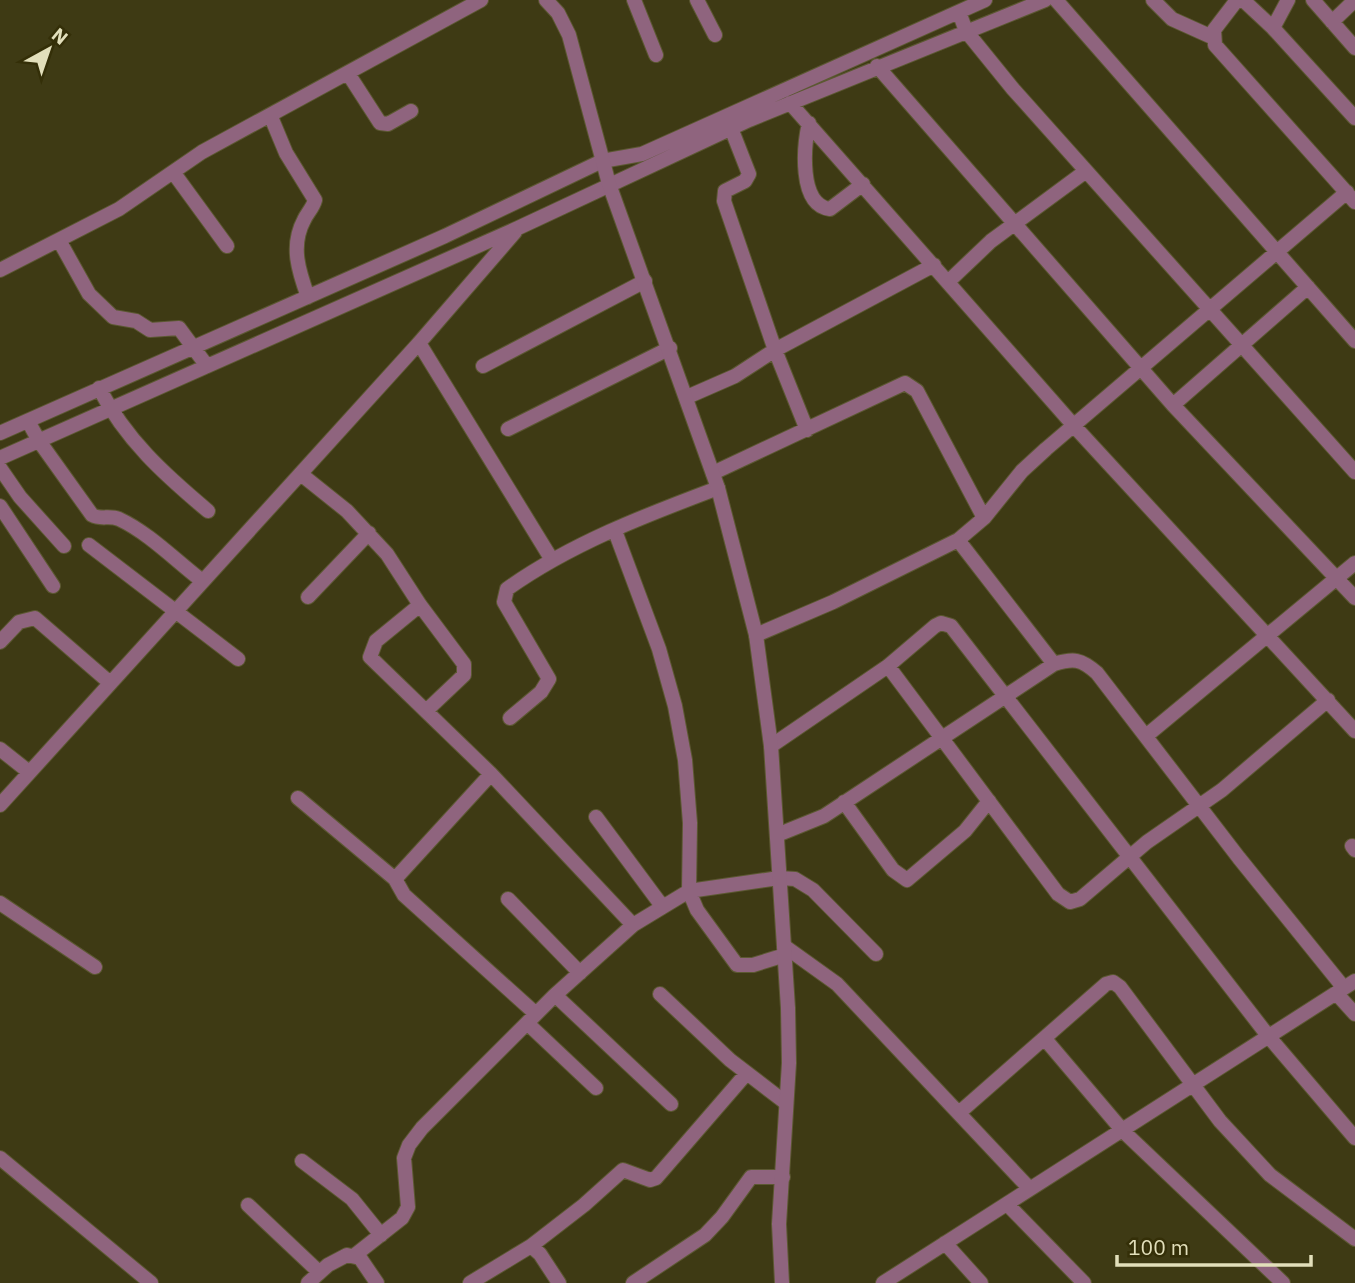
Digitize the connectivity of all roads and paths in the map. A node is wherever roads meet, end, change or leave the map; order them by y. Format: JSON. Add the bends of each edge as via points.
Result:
{"nodes":[{"id":1,"x":481,"y":0,"type":"edge"},
{"id":2,"x":546,"y":0,"type":"edge"},
{"id":3,"x":634,"y":0,"type":"edge"},
{"id":4,"x":697,"y":0,"type":"edge"},
{"id":5,"x":985,"y":0,"type":"edge"},
{"id":6,"x":1045,"y":0,"type":"edge"},
{"id":7,"x":1056,"y":0,"type":"edge"},
{"id":8,"x":1153,"y":0,"type":"edge"},
{"id":9,"x":1237,"y":0,"type":"edge"},
{"id":10,"x":1243,"y":0,"type":"edge"},
{"id":11,"x":1288,"y":0,"type":"edge"},
{"id":12,"x":1312,"y":0,"type":"edge"},
{"id":13,"x":1355,"y":0,"type":"edge"},
{"id":14,"x":959,"y":12,"type":"junction"},
{"id":15,"x":1332,"y":22,"type":"junction"},
{"id":16,"x":1273,"y":28,"type":"junction"},
{"id":17,"x":966,"y":31,"type":"junction"},
{"id":18,"x":715,"y":34,"type":"dead end"},
{"id":19,"x":1212,"y":37,"type":"junction"},
{"id":20,"x":1355,"y":48,"type":"edge"},
{"id":21,"x":656,"y":55,"type":"dead end"},
{"id":22,"x":877,"y":66,"type":"junction"},
{"id":23,"x":349,"y":75,"type":"junction"},
{"id":24,"x":790,"y":103,"type":"junction"},
{"id":25,"x":411,"y":111,"type":"dead end"},
{"id":26,"x":271,"y":117,"type":"junction"},
{"id":27,"x":1355,"y":118,"type":"edge"},
{"id":28,"x":809,"y":123,"type":"junction"},
{"id":29,"x":731,"y":128,"type":"junction"},
{"id":30,"x":602,"y":161,"type":"junction"},
{"id":31,"x":1086,"y":171,"type":"junction"},
{"id":32,"x":173,"y":172,"type":"junction"},
{"id":33,"x":609,"y":184,"type":"junction"},
{"id":34,"x":863,"y":184,"type":"junction"},
{"id":35,"x":1351,"y":197,"type":"edge"},
{"id":36,"x":1014,"y":223,"type":"junction"},
{"id":37,"x":518,"y":228,"type":"junction"},
{"id":38,"x":445,"y":236,"type":"junction"},
{"id":39,"x":60,"y":242,"type":"junction"},
{"id":40,"x":227,"y":246,"type":"dead end"},
{"id":41,"x":1278,"y":251,"type":"junction"},
{"id":42,"x":455,"y":256,"type":"junction"},
{"id":43,"x":933,"y":265,"type":"junction"},
{"id":44,"x":0,"y":271,"type":"edge"},
{"id":45,"x":645,"y":281,"type":"junction"},
{"id":46,"x":949,"y":281,"type":"junction"},
{"id":47,"x":1308,"y":287,"type":"junction"},
{"id":48,"x":302,"y":300,"type":"junction"},
{"id":49,"x":1210,"y":310,"type":"junction"},
{"id":50,"x":304,"y":323,"type":"junction"},
{"id":51,"x":1355,"y":341,"type":"edge"},
{"id":52,"x":419,"y":343,"type":"junction"},
{"id":53,"x":1241,"y":346,"type":"junction"},
{"id":54,"x":196,"y":348,"type":"junction"},
{"id":55,"x":670,"y":348,"type":"junction"},
{"id":56,"x":775,"y":350,"type":"junction"},
{"id":57,"x":158,"y":363,"type":"junction"},
{"id":58,"x":207,"y":366,"type":"junction"},
{"id":59,"x":482,"y":366,"type":"dead end"},
{"id":60,"x":1141,"y":369,"type":"junction"},
{"id":61,"x":168,"y":383,"type":"junction"},
{"id":62,"x":99,"y":388,"type":"junction"},
{"id":63,"x":687,"y":397,"type":"junction"},
{"id":64,"x":1173,"y":405,"type":"junction"},
{"id":65,"x":110,"y":408,"type":"junction"},
{"id":66,"x":28,"y":421,"type":"junction"},
{"id":67,"x":1075,"y":427,"type":"junction"},
{"id":68,"x":508,"y":429,"type":"dead end"},
{"id":69,"x":807,"y":430,"type":"junction"},
{"id":70,"x":0,"y":433,"type":"edge"},
{"id":71,"x":38,"y":440,"type":"junction"},
{"id":72,"x":0,"y":458,"type":"edge"},
{"id":73,"x":0,"y":468,"type":"edge"},
{"id":74,"x":1355,"y":471,"type":"edge"},
{"id":75,"x":713,"y":473,"type":"junction"},
{"id":76,"x":302,"y":474,"type":"junction"},
{"id":77,"x":718,"y":488,"type":"junction"},
{"id":78,"x":0,"y":506,"type":"edge"},
{"id":79,"x":208,"y":511,"type":"dead end"},
{"id":80,"x":984,"y":517,"type":"junction"},
{"id":81,"x":615,"y":531,"type":"junction"},
{"id":82,"x":369,"y":533,"type":"junction"},
{"id":83,"x":958,"y":540,"type":"junction"},
{"id":84,"x":89,"y":545,"type":"dead end"},
{"id":85,"x":64,"y":546,"type":"dead end"},
{"id":86,"x":552,"y":560,"type":"junction"},
{"id":87,"x":1355,"y":563,"type":"edge"},
{"id":88,"x":1338,"y":578,"type":"junction"},
{"id":89,"x":201,"y":580,"type":"junction"},
{"id":90,"x":53,"y":586,"type":"dead end"},
{"id":91,"x":308,"y":597,"type":"dead end"},
{"id":92,"x":1355,"y":598,"type":"edge"},
{"id":93,"x":420,"y":605,"type":"junction"},
{"id":94,"x":174,"y":610,"type":"junction"},
{"id":95,"x":757,"y":635,"type":"junction"},
{"id":96,"x":1269,"y":637,"type":"junction"},
{"id":97,"x":0,"y":642,"type":"edge"},
{"id":98,"x":238,"y":659,"type":"dead end"},
{"id":99,"x":1054,"y":664,"type":"junction"},
{"id":100,"x":888,"y":666,"type":"junction"},
{"id":101,"x":109,"y":682,"type":"junction"},
{"id":102,"x":1005,"y":695,"type":"junction"},
{"id":103,"x":1328,"y":700,"type":"junction"},
{"id":104,"x":426,"y":711,"type":"junction"},
{"id":105,"x":510,"y":718,"type":"dead end"},
{"id":106,"x":1355,"y":731,"type":"edge"},
{"id":107,"x":1146,"y":736,"type":"junction"},
{"id":108,"x":940,"y":738,"type":"junction"},
{"id":109,"x":771,"y":746,"type":"junction"},
{"id":110,"x":0,"y":749,"type":"edge"},
{"id":111,"x":29,"y":772,"type":"junction"},
{"id":112,"x":491,"y":774,"type":"junction"},
{"id":113,"x":298,"y":798,"type":"dead end"},
{"id":114,"x":844,"y":802,"type":"junction"},
{"id":115,"x":989,"y":802,"type":"junction"},
{"id":116,"x":0,"y":805,"type":"edge"},
{"id":117,"x":1199,"y":805,"type":"junction"},
{"id":118,"x":596,"y":817,"type":"dead end"},
{"id":119,"x":778,"y":835,"type":"junction"},
{"id":120,"x":1129,"y":857,"type":"junction"},
{"id":121,"x":779,"y":878,"type":"junction"},
{"id":122,"x":395,"y":879,"type":"junction"},
{"id":123,"x":689,"y":891,"type":"junction"},
{"id":124,"x":508,"y":899,"type":"dead end"},
{"id":125,"x":0,"y":903,"type":"edge"},
{"id":126,"x":662,"y":906,"type":"junction"},
{"id":127,"x":633,"y":925,"type":"junction"},
{"id":128,"x":784,"y":950,"type":"junction"},
{"id":129,"x":876,"y":954,"type":"dead end"},
{"id":130,"x":95,"y":967,"type":"dead end"},
{"id":131,"x":580,"y":974,"type":"junction"},
{"id":132,"x":1345,"y":987,"type":"edge"},
{"id":133,"x":660,"y":994,"type":"dead end"},
{"id":134,"x":555,"y":995,"type":"junction"},
{"id":135,"x":1355,"y":1014,"type":"edge"},
{"id":136,"x":531,"y":1019,"type":"junction"},
{"id":137,"x":1269,"y":1037,"type":"junction"},
{"id":138,"x":1045,"y":1039,"type":"junction"},
{"id":139,"x":746,"y":1074,"type":"junction"},
{"id":140,"x":1194,"y":1084,"type":"junction"},
{"id":141,"x":596,"y":1088,"type":"dead end"},
{"id":142,"x":786,"y":1103,"type":"junction"},
{"id":143,"x":671,"y":1104,"type":"dead end"},
{"id":144,"x":960,"y":1112,"type":"junction"},
{"id":145,"x":1122,"y":1131,"type":"junction"},
{"id":146,"x":1355,"y":1138,"type":"edge"},
{"id":147,"x":0,"y":1158,"type":"edge"},
{"id":148,"x":302,"y":1161,"type":"dead end"},
{"id":149,"x":783,"y":1177,"type":"junction"},
{"id":150,"x":1030,"y":1189,"type":"junction"},
{"id":151,"x":1007,"y":1204,"type":"junction"},
{"id":152,"x":248,"y":1205,"type":"dead end"},
{"id":153,"x":381,"y":1234,"type":"junction"},
{"id":154,"x":1355,"y":1239,"type":"edge"},
{"id":155,"x":945,"y":1244,"type":"junction"},
{"id":156,"x":530,"y":1246,"type":"junction"},
{"id":157,"x":355,"y":1255,"type":"junction"},
{"id":158,"x":319,"y":1272,"type":"junction"},
{"id":159,"x":151,"y":1283,"type":"edge"},
{"id":160,"x":308,"y":1283,"type":"edge"},
{"id":161,"x":377,"y":1283,"type":"edge"},
{"id":162,"x":470,"y":1283,"type":"edge"},
{"id":163,"x":559,"y":1283,"type":"edge"},
{"id":164,"x":633,"y":1283,"type":"edge"},
{"id":165,"x":782,"y":1283,"type":"edge"},
{"id":166,"x":883,"y":1283,"type":"edge"},
{"id":167,"x":981,"y":1283,"type":"edge"},
{"id":168,"x":1084,"y":1283,"type":"edge"},
{"id":169,"x":1283,"y":1283,"type":"edge"}],
"edges":[{"from":1,"to":23,"type":"street"},
{"from":2,"to":30,"type":"street","via":[[569,35]]},
{"from":3,"to":21,"type":"street"},
{"from":4,"to":18,"type":"street"},
{"from":5,"to":14,"type":"street"},
{"from":6,"to":17,"type":"street"},
{"from":7,"to":41,"type":"street"},
{"from":8,"to":19,"type":"street","via":[[1172,19]]},
{"from":9,"to":19,"type":"street"},
{"from":10,"to":16,"type":"street"},
{"from":11,"to":16,"type":"street"},
{"from":12,"to":15,"type":"street"},
{"from":13,"to":15,"type":"street"},
{"from":14,"to":17,"type":"street"},
{"from":14,"to":30,"type":"street","via":[[642,153]]},
{"from":15,"to":20,"type":"street"},
{"from":16,"to":27,"type":"street"},
{"from":17,"to":22,"type":"street"},
{"from":17,"to":31,"type":"street"},
{"from":19,"to":35,"type":"street"},
{"from":22,"to":24,"type":"street"},
{"from":22,"to":36,"type":"street"},
{"from":23,"to":25,"type":"street","via":[[380,123],[388,124]]},
{"from":23,"to":26,"type":"street"},
{"from":24,"to":28,"type":"street"},
{"from":24,"to":29,"type":"street"},
{"from":26,"to":32,"type":"street"},
{"from":26,"to":48,"type":"street","via":[[315,201],[299,231],[296,248]]},
{"from":28,"to":34,"type":"street"},
{"from":28,"to":34,"type":"street","via":[[806,178],[820,204],[830,209]]},
{"from":29,"to":33,"type":"street"},
{"from":29,"to":56,"type":"street","via":[[749,174],[725,191],[724,201]]},
{"from":30,"to":33,"type":"street"},
{"from":30,"to":38,"type":"street"},
{"from":31,"to":36,"type":"street"},
{"from":31,"to":49,"type":"street"},
{"from":32,"to":39,"type":"street"},
{"from":32,"to":40,"type":"street"},
{"from":33,"to":37,"type":"street"},
{"from":33,"to":45,"type":"street"},
{"from":34,"to":43,"type":"street"},
{"from":35,"to":41,"type":"street"},
{"from":36,"to":46,"type":"street"},
{"from":36,"to":60,"type":"street"},
{"from":37,"to":42,"type":"street"},
{"from":37,"to":52,"type":"street"},
{"from":38,"to":42,"type":"street"},
{"from":38,"to":48,"type":"street"},
{"from":39,"to":44,"type":"street"},
{"from":39,"to":54,"type":"street","via":[[89,293],[113,317],[136,321],[150,330],[179,328]]},
{"from":41,"to":47,"type":"street"},
{"from":41,"to":49,"type":"street"},
{"from":42,"to":50,"type":"street"},
{"from":43,"to":46,"type":"street"},
{"from":43,"to":56,"type":"street"},
{"from":45,"to":55,"type":"street"},
{"from":45,"to":59,"type":"street"},
{"from":46,"to":67,"type":"street"},
{"from":47,"to":51,"type":"street"},
{"from":47,"to":53,"type":"street"},
{"from":48,"to":50,"type":"street"},
{"from":48,"to":54,"type":"street"},
{"from":49,"to":53,"type":"street"},
{"from":49,"to":60,"type":"street"},
{"from":50,"to":58,"type":"street"},
{"from":52,"to":76,"type":"street"},
{"from":52,"to":86,"type":"street"},
{"from":53,"to":64,"type":"street"},
{"from":53,"to":74,"type":"street"},
{"from":54,"to":57,"type":"street"},
{"from":54,"to":58,"type":"street"},
{"from":55,"to":63,"type":"street"},
{"from":55,"to":68,"type":"street"},
{"from":56,"to":63,"type":"street","via":[[735,376]]},
{"from":56,"to":69,"type":"street"},
{"from":57,"to":61,"type":"street"},
{"from":57,"to":62,"type":"street"},
{"from":58,"to":61,"type":"street"},
{"from":60,"to":64,"type":"street"},
{"from":60,"to":67,"type":"street"},
{"from":61,"to":65,"type":"street"},
{"from":62,"to":65,"type":"street"},
{"from":62,"to":66,"type":"street"},
{"from":63,"to":75,"type":"street"},
{"from":64,"to":88,"type":"street"},
{"from":65,"to":71,"type":"street"},
{"from":65,"to":79,"type":"street","via":[[149,461]]},
{"from":66,"to":70,"type":"street"},
{"from":66,"to":71,"type":"street"},
{"from":67,"to":80,"type":"street","via":[[1022,471]]},
{"from":67,"to":96,"type":"street"},
{"from":69,"to":75,"type":"street"},
{"from":69,"to":80,"type":"street","via":[[898,384],[911,386]]},
{"from":71,"to":72,"type":"street"},
{"from":71,"to":89,"type":"street","via":[[92,515],[128,524]]},
{"from":73,"to":85,"type":"street"},
{"from":75,"to":77,"type":"street"},
{"from":76,"to":82,"type":"street"},
{"from":76,"to":89,"type":"street"},
{"from":77,"to":81,"type":"street"},
{"from":77,"to":95,"type":"street"},
{"from":78,"to":90,"type":"street"},
{"from":80,"to":83,"type":"street"},
{"from":81,"to":86,"type":"street"},
{"from":81,"to":123,"type":"street","via":[[675,706],[690,823]]},
{"from":82,"to":91,"type":"street"},
{"from":82,"to":93,"type":"street"},
{"from":83,"to":95,"type":"street"},
{"from":83,"to":99,"type":"street"},
{"from":84,"to":94,"type":"street"},
{"from":86,"to":105,"type":"street","via":[[503,596],[549,679],[541,692]]},
{"from":87,"to":88,"type":"street"},
{"from":88,"to":92,"type":"street"},
{"from":88,"to":96,"type":"street"},
{"from":89,"to":94,"type":"street"},
{"from":93,"to":104,"type":"street","via":[[466,670]]},
{"from":93,"to":104,"type":"street","via":[[376,641],[370,657]]},
{"from":94,"to":98,"type":"street"},
{"from":94,"to":101,"type":"street"},
{"from":95,"to":109,"type":"street"},
{"from":96,"to":103,"type":"street"},
{"from":96,"to":107,"type":"street"},
{"from":97,"to":101,"type":"street","via":[[19,622],[35,618]]},
{"from":99,"to":102,"type":"street"},
{"from":99,"to":107,"type":"street","via":[[1072,659],[1084,662]]},
{"from":100,"to":102,"type":"street","via":[[935,626],[947,623]]},
{"from":100,"to":108,"type":"street"},
{"from":100,"to":109,"type":"street"},
{"from":101,"to":111,"type":"street"},
{"from":102,"to":108,"type":"street"},
{"from":102,"to":120,"type":"street"},
{"from":103,"to":106,"type":"street"},
{"from":103,"to":117,"type":"street"},
{"from":104,"to":112,"type":"street"},
{"from":107,"to":117,"type":"street"},
{"from":108,"to":114,"type":"street"},
{"from":108,"to":115,"type":"street"},
{"from":109,"to":119,"type":"street"},
{"from":110,"to":111,"type":"street"},
{"from":111,"to":116,"type":"street"},
{"from":112,"to":122,"type":"street"},
{"from":112,"to":127,"type":"street"},
{"from":113,"to":122,"type":"street"},
{"from":114,"to":115,"type":"street","via":[[893,870],[906,880],[965,831]]},
{"from":114,"to":119,"type":"street","via":[[824,816]]},
{"from":115,"to":120,"type":"street","via":[[1058,894],[1070,902],[1080,899]]},
{"from":117,"to":120,"type":"street"},
{"from":117,"to":132,"type":"street"},
{"from":118,"to":126,"type":"street"},
{"from":119,"to":121,"type":"street"},
{"from":120,"to":137,"type":"street"},
{"from":121,"to":123,"type":"street"},
{"from":121,"to":128,"type":"street"},
{"from":121,"to":129,"type":"street","via":[[805,883]]},
{"from":122,"to":136,"type":"street","via":[[404,895]]},
{"from":123,"to":126,"type":"street"},
{"from":123,"to":128,"type":"street","via":[[697,910],[737,965],[753,965]]},
{"from":124,"to":131,"type":"street"},
{"from":125,"to":130,"type":"street"},
{"from":126,"to":127,"type":"street"},
{"from":127,"to":131,"type":"street"},
{"from":128,"to":142,"type":"street","via":[[789,1063]]},
{"from":128,"to":144,"type":"street","via":[[837,984]]},
{"from":131,"to":134,"type":"street"},
{"from":132,"to":135,"type":"street"},
{"from":132,"to":137,"type":"street"},
{"from":133,"to":139,"type":"street"},
{"from":134,"to":136,"type":"street"},
{"from":134,"to":143,"type":"street"},
{"from":136,"to":141,"type":"street"},
{"from":136,"to":153,"type":"street","via":[[409,1145],[404,1158],[408,1207],[402,1218]]},
{"from":137,"to":140,"type":"street"},
{"from":137,"to":146,"type":"street"},
{"from":138,"to":140,"type":"street","via":[[1113,982]]},
{"from":138,"to":144,"type":"street"},
{"from":138,"to":145,"type":"street"},
{"from":139,"to":142,"type":"street"},
{"from":139,"to":156,"type":"street","via":[[656,1178],[623,1170]]},
{"from":140,"to":145,"type":"street"},
{"from":140,"to":154,"type":"street","via":[[1220,1121],[1270,1175]]},
{"from":142,"to":149,"type":"street"},
{"from":144,"to":150,"type":"street"},
{"from":145,"to":150,"type":"street"},
{"from":145,"to":169,"type":"street"},
{"from":147,"to":159,"type":"street"},
{"from":148,"to":153,"type":"street","via":[[337,1185]]},
{"from":149,"to":164,"type":"street","via":[[751,1177],[705,1235]]},
{"from":149,"to":165,"type":"street","via":[[779,1224]]},
{"from":150,"to":151,"type":"street"},
{"from":151,"to":155,"type":"street"},
{"from":151,"to":168,"type":"street"},
{"from":152,"to":158,"type":"street"},
{"from":153,"to":157,"type":"street"},
{"from":155,"to":166,"type":"street"},
{"from":155,"to":167,"type":"street"},
{"from":156,"to":162,"type":"street"},
{"from":156,"to":163,"type":"street"},
{"from":157,"to":158,"type":"street"},
{"from":157,"to":161,"type":"street"},
{"from":158,"to":160,"type":"street"}]}
